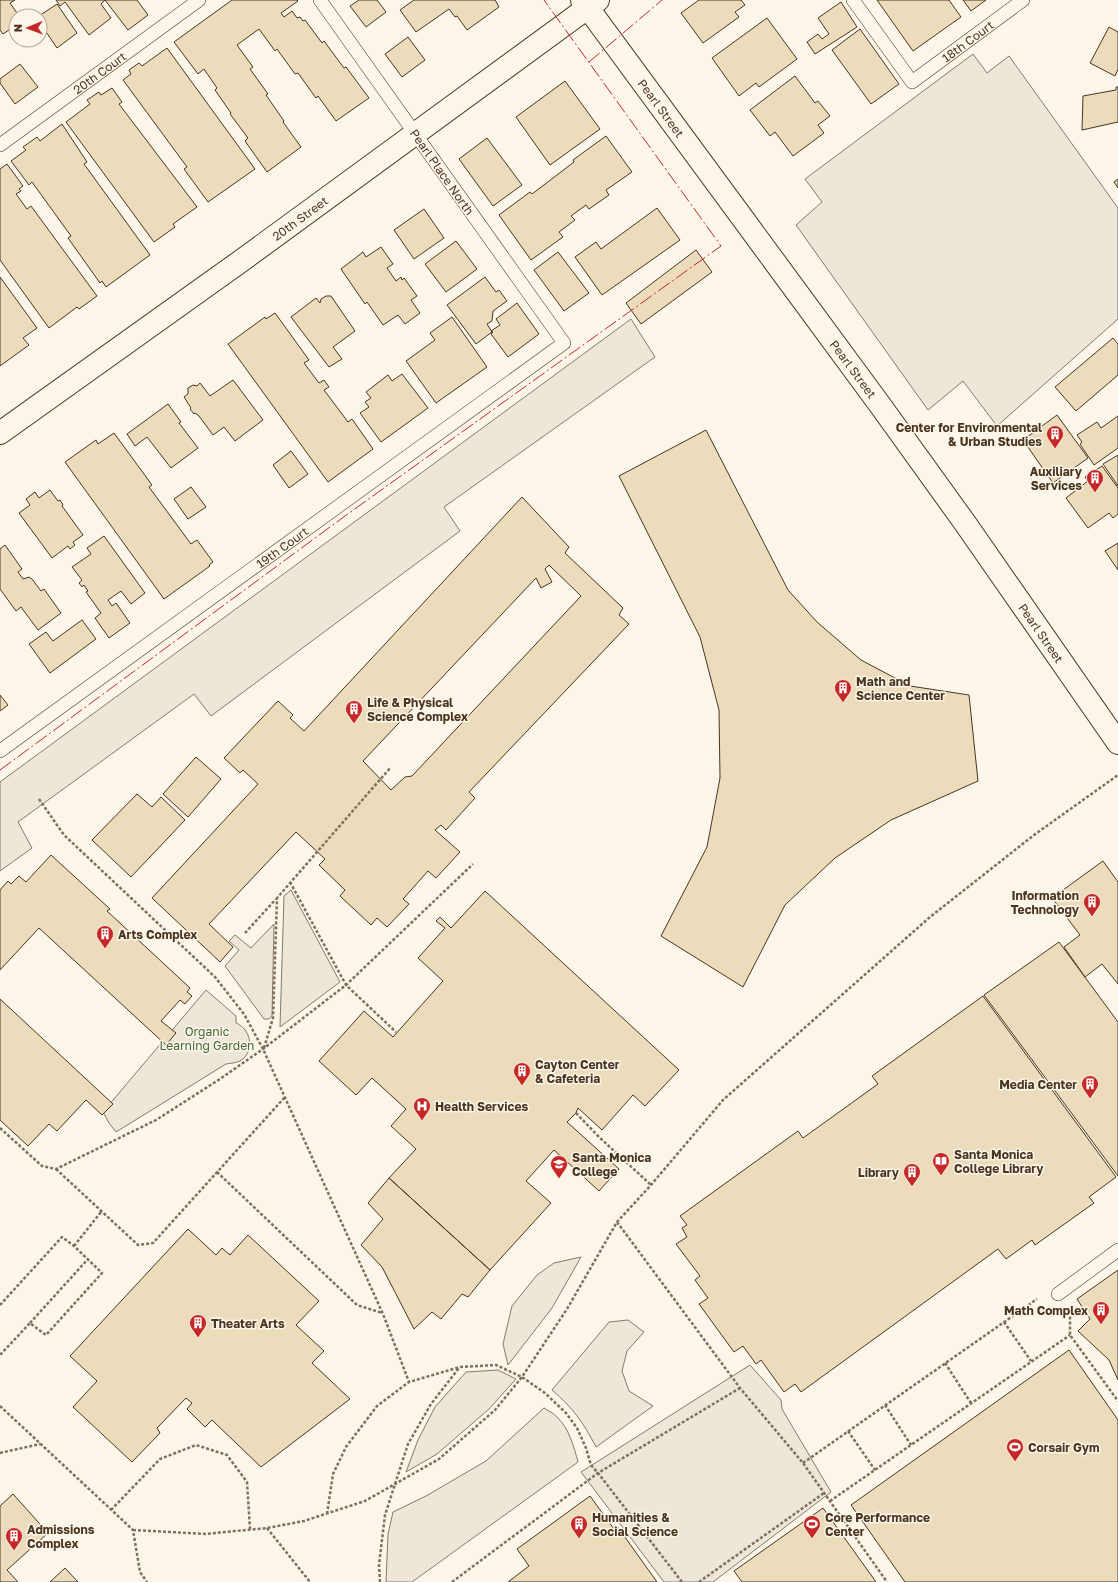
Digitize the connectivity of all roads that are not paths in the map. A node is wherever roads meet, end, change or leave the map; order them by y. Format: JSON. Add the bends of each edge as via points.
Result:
{"nodes":[{"id":1,"x":199,"y":0,"type":"edge"},
{"id":2,"x":320,"y":0,"type":"edge"},
{"id":3,"x":853,"y":0,"type":"edge"},
{"id":4,"x":1023,"y":0,"type":"edge"},
{"id":5,"x":589,"y":3,"type":"edge"},
{"id":6,"x":415,"y":133,"type":"junction"},
{"id":7,"x":0,"y":145,"type":"edge"},
{"id":8,"x":564,"y":343,"type":"joint"},
{"id":9,"x":0,"y":433,"type":"edge"},
{"id":10,"x":1118,"y":743,"type":"edge"},
{"id":11,"x":0,"y":751,"type":"edge"},
{"id":12,"x":1118,"y":1250,"type":"edge"},
{"id":13,"x":1058,"y":1294,"type":"road end"}],
"edges":[{"from":1,"to":7,"type":"lane","name":"20th Court"},
{"from":2,"to":6,"type":"lane","name":"Pearl Place North"},
{"from":3,"to":4,"type":"lane","name":"18th Court","via":[[912,82]]},
{"from":5,"to":6,"type":"street","name":"20th Street"},
{"from":5,"to":10,"type":"street","name":"Pearl Street","via":[[965,523]]},
{"from":6,"to":8,"type":"lane","name":"Pearl Place North"},
{"from":6,"to":9,"type":"street","name":"20th Street"},
{"from":8,"to":11,"type":"lane","name":"19th Court"},
{"from":12,"to":13,"type":"lane"}]}
